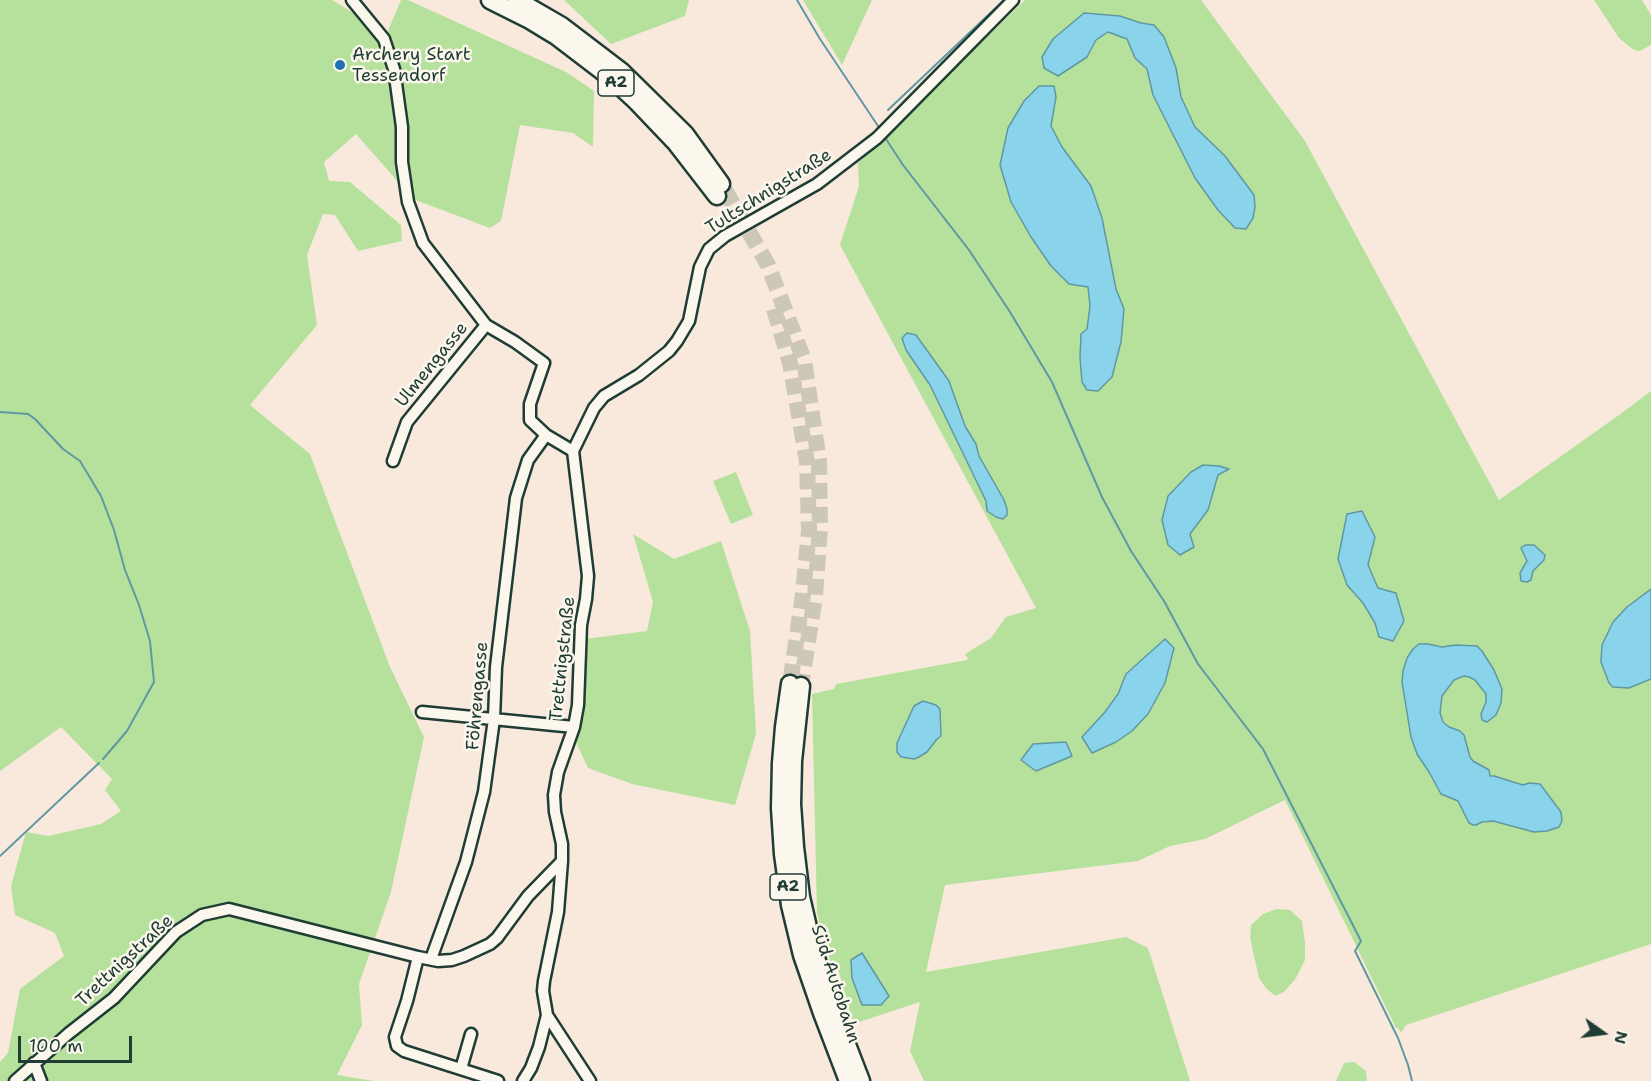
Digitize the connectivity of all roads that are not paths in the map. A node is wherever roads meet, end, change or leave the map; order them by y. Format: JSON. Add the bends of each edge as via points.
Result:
{"nodes":[{"id":1,"x":352,"y":0,"type":"edge"},
{"id":2,"x":490,"y":0,"type":"edge"},
{"id":3,"x":518,"y":0,"type":"edge"},
{"id":4,"x":1013,"y":0,"type":"edge"},
{"id":5,"x":486,"y":326,"type":"junction"},
{"id":6,"x":546,"y":435,"type":"junction"},
{"id":7,"x":573,"y":451,"type":"junction"},
{"id":8,"x":393,"y":461,"type":"dead end"},
{"id":9,"x":422,"y":712,"type":"dead end"},
{"id":10,"x":494,"y":719,"type":"junction"},
{"id":11,"x":574,"y":727,"type":"junction"},
{"id":12,"x":562,"y":861,"type":"junction"},
{"id":13,"x":418,"y":957,"type":"junction"},
{"id":14,"x":430,"y":959,"type":"junction"},
{"id":15,"x":547,"y":1015,"type":"junction"},
{"id":16,"x":471,"y":1034,"type":"dead end"},
{"id":17,"x":34,"y":1064,"type":"junction"},
{"id":18,"x":461,"y":1070,"type":"junction"},
{"id":19,"x":15,"y":1081,"type":"edge"},
{"id":20,"x":41,"y":1081,"type":"edge"},
{"id":21,"x":498,"y":1081,"type":"edge"},
{"id":22,"x":523,"y":1081,"type":"edge"},
{"id":23,"x":590,"y":1081,"type":"edge"},
{"id":24,"x":848,"y":1081,"type":"edge"},
{"id":25,"x":861,"y":1081,"type":"edge"}],
"edges":[{"from":1,"to":5,"type":"street","via":[[384,39],[394,69],[408,202],[423,243]]},
{"from":2,"to":3,"type":"highway","number":"A2","via":[[556,36],[610,78],[721,193],[685,134],[621,71],[562,26]]},
{"from":4,"to":7,"type":"street","name":"Tultschnigstraße","via":[[877,138],[817,184],[709,249],[700,267],[689,321],[677,341],[639,375],[604,396]]},
{"from":5,"to":6,"type":"street","via":[[544,363],[530,404],[530,420]]},
{"from":5,"to":8,"type":"street","name":"Ulmengasse","via":[[407,422]]},
{"from":6,"to":7,"type":"street"},
{"from":6,"to":10,"type":"street","name":"Föhrengasse","via":[[528,460],[516,498],[496,667]]},
{"from":7,"to":11,"type":"street","name":"Trettnigstraße","via":[[588,576]]},
{"from":9,"to":10,"type":"street"},
{"from":10,"to":11,"type":"street"},
{"from":10,"to":14,"type":"street","name":"Föhrengasse","via":[[480,810],[458,888]]},
{"from":11,"to":12,"type":"street","name":"Trettnigstraße","via":[[554,795]]},
{"from":12,"to":14,"type":"street","name":"Trettnigstraße","via":[[490,944],[458,959]]},
{"from":12,"to":15,"type":"street","via":[[558,912],[543,991]]},
{"from":13,"to":14,"type":"street","name":"Trettnigstraße"},
{"from":13,"to":17,"type":"street","name":"Trettnigstraße","via":[[229,909],[202,915],[176,933],[114,998]]},
{"from":13,"to":18,"type":"street","via":[[395,1041],[404,1051]]},
{"from":15,"to":22,"type":"street","via":[[539,1047]]},
{"from":15,"to":23,"type":"street"},
{"from":16,"to":18,"type":"street"},
{"from":17,"to":19,"type":"street","name":"Trettnigstraße"},
{"from":17,"to":20,"type":"street"},
{"from":18,"to":21,"type":"street"},
{"from":24,"to":25,"type":"highway","name":"Süd Autobahn","number":"A2","via":[[802,955],[787,885],[780,808],[784,727],[795,685],[792,804],[801,897],[813,949]]}]}
